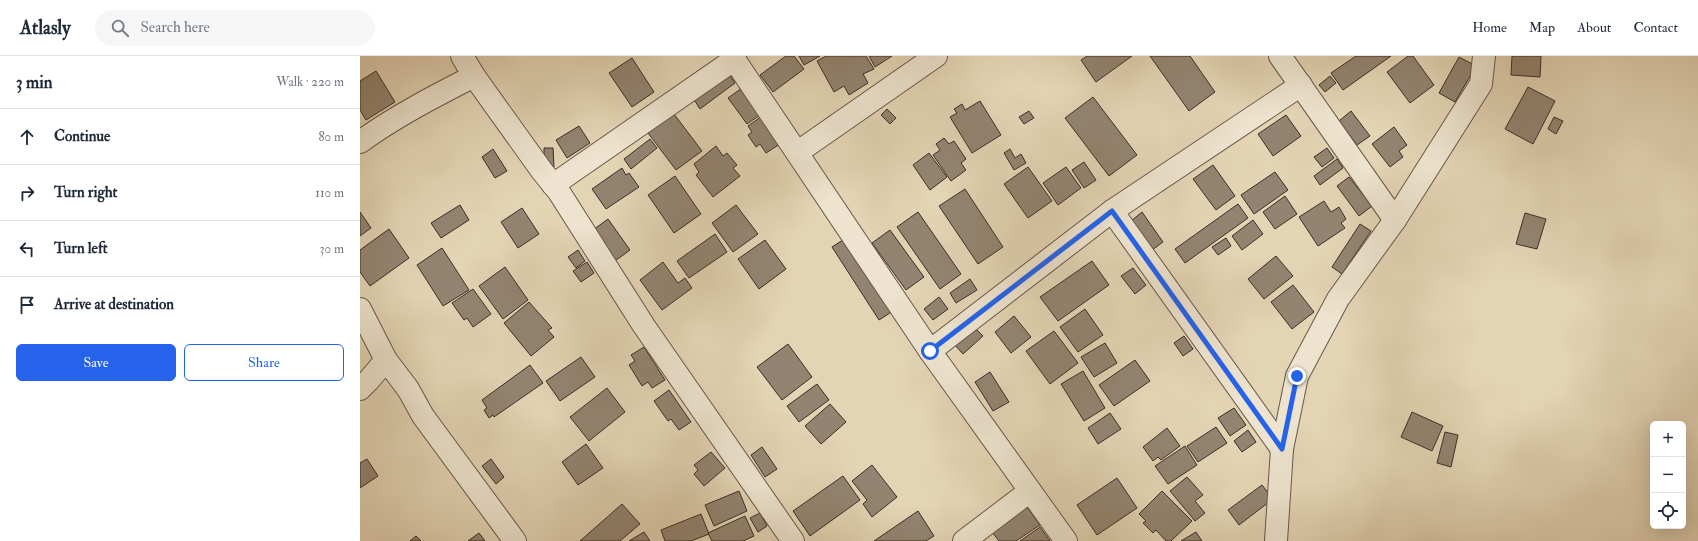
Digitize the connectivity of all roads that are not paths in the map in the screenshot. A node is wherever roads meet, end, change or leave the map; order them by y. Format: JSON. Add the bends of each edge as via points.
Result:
{"nodes":[{"id":1,"x":462,"y":56,"type":"edge"},
{"id":2,"x":936,"y":56,"type":"edge"},
{"id":3,"x":1280,"y":56,"type":"edge"},
{"id":4,"x":1484,"y":56,"type":"edge"},
{"id":5,"x":734,"y":58,"type":"edge"},
{"id":6,"x":474,"y":76,"type":"junction"},
{"id":7,"x":1301,"y":85,"type":"junction"},
{"id":8,"x":360,"y":142,"type":"edge"},
{"id":9,"x":798,"y":152,"type":"junction"},
{"id":10,"x":553,"y":185,"type":"junction"},
{"id":11,"x":1112,"y":211,"type":"junction"},
{"id":12,"x":1395,"y":220,"type":"junction"},
{"id":13,"x":360,"y":309,"type":"edge"},
{"id":14,"x":930,"y":351,"type":"junction"},
{"id":15,"x":386,"y":360,"type":"junction"},
{"id":16,"x":360,"y":389,"type":"edge"},
{"id":17,"x":1282,"y":449,"type":"junction"},
{"id":18,"x":1030,"y":491,"type":"junction"},
{"id":19,"x":516,"y":541,"type":"edge"},
{"id":20,"x":793,"y":541,"type":"edge"},
{"id":21,"x":964,"y":541,"type":"edge"},
{"id":22,"x":1066,"y":541,"type":"edge"},
{"id":23,"x":1276,"y":541,"type":"edge"}],
"edges":[{"from":1,"to":6,"type":"street"},
{"from":2,"to":9,"type":"street"},
{"from":3,"to":7,"type":"street"},
{"from":4,"to":12,"type":"street","via":[[1481,84]]},
{"from":5,"to":9,"type":"street"},
{"from":5,"to":10,"type":"street"},
{"from":6,"to":8,"type":"street","via":[[429,99]]},
{"from":6,"to":10,"type":"street"},
{"from":7,"to":11,"type":"street"},
{"from":7,"to":12,"type":"street"},
{"from":9,"to":14,"type":"street"},
{"from":10,"to":20,"type":"street","via":[[644,326]]},
{"from":11,"to":14,"type":"street"},
{"from":11,"to":17,"type":"street"},
{"from":12,"to":17,"type":"street","via":[[1338,299],[1297,376]]},
{"from":13,"to":15,"type":"street"},
{"from":14,"to":18,"type":"street"},
{"from":15,"to":16,"type":"street"},
{"from":15,"to":19,"type":"street","via":[[408,389],[423,416]]},
{"from":17,"to":23,"type":"street"},
{"from":18,"to":21,"type":"street"},
{"from":18,"to":22,"type":"street"}]}
